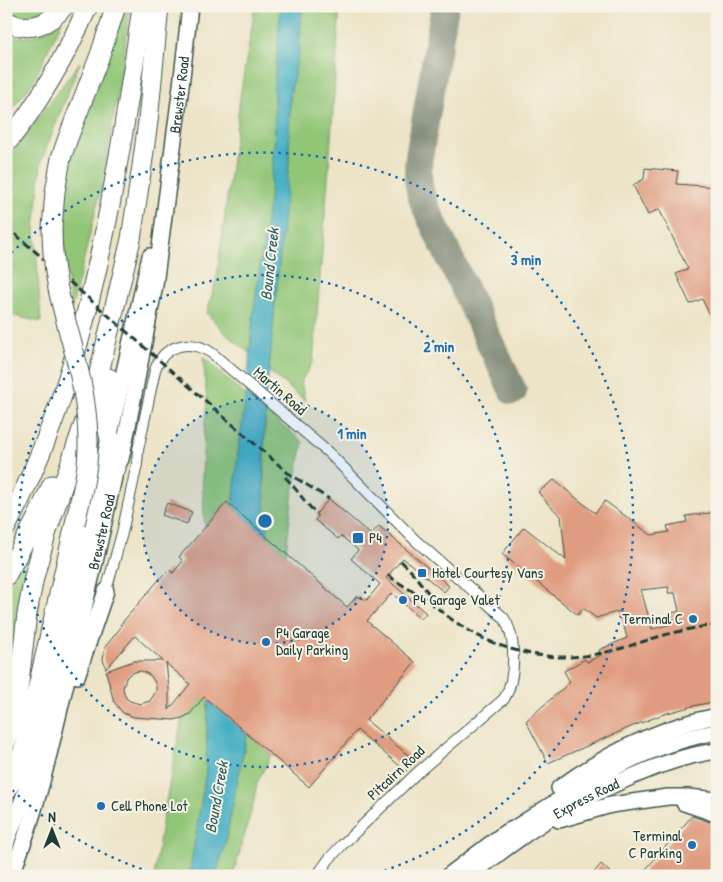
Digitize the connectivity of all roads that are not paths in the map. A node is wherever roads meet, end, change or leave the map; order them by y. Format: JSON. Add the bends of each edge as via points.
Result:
{"nodes":[{"id":1,"x":64,"y":6,"type":"edge"},
{"id":2,"x":88,"y":6,"type":"edge"},
{"id":3,"x":116,"y":6,"type":"edge"},
{"id":4,"x":142,"y":6,"type":"edge"},
{"id":5,"x":159,"y":6,"type":"edge"},
{"id":6,"x":190,"y":6,"type":"edge"},
{"id":7,"x":6,"y":21,"type":"edge"},
{"id":8,"x":6,"y":144,"type":"edge"},
{"id":9,"x":114,"y":182,"type":"junction"},
{"id":10,"x":168,"y":184,"type":"junction"},
{"id":11,"x":131,"y":239,"type":"junction"},
{"id":12,"x":109,"y":438,"type":"junction"},
{"id":13,"x":116,"y":468,"type":"junction"},
{"id":14,"x":6,"y":527,"type":"edge"},
{"id":15,"x":6,"y":576,"type":"edge"},
{"id":16,"x":77,"y":580,"type":"junction"},
{"id":17,"x":106,"y":591,"type":"junction"},
{"id":18,"x":87,"y":596,"type":"junction"},
{"id":19,"x":504,"y":699,"type":"joint"},
{"id":20,"x":717,"y":716,"type":"edge"},
{"id":21,"x":717,"y":732,"type":"edge"},
{"id":22,"x":6,"y":741,"type":"edge"},
{"id":23,"x":717,"y":751,"type":"edge"},
{"id":24,"x":48,"y":760,"type":"junction"},
{"id":25,"x":6,"y":791,"type":"edge"},
{"id":26,"x":715,"y":807,"type":"edge"},
{"id":27,"x":19,"y":808,"type":"junction"},
{"id":28,"x":542,"y":823,"type":"junction"},
{"id":29,"x":6,"y":832,"type":"edge"},
{"id":30,"x":506,"y":832,"type":"junction"},
{"id":31,"x":6,"y":843,"type":"edge"},
{"id":32,"x":11,"y":876,"type":"edge"},
{"id":33,"x":317,"y":876,"type":"edge"},
{"id":34,"x":448,"y":876,"type":"edge"},
{"id":35,"x":470,"y":876,"type":"edge"}],
"edges":[{"from":1,"to":7,"type":"highway","via":[[53,18],[36,26]]},
{"from":2,"to":8,"type":"highway","via":[[54,74]]},
{"from":3,"to":25,"type":"highway","bridge":true,"via":[[71,128],[56,180],[53,256],[85,403],[87,466],[23,753]]},
{"from":4,"to":9,"type":"highway"},
{"from":5,"to":11,"type":"highway","via":[[148,122]]},
{"from":6,"to":10,"type":"street","name":"Brewster Road"},
{"from":9,"to":14,"type":"highway","via":[[88,311],[67,383],[41,453]]},
{"from":9,"to":15,"type":"highway","via":[[122,201],[104,309],[86,384],[50,488]]},
{"from":10,"to":12,"type":"street","name":"Brewster Road"},
{"from":10,"to":13,"type":"street","name":"Brewster Road","via":[[156,279],[138,380],[121,459]]},
{"from":11,"to":12,"type":"highway","via":[[106,400]]},
{"from":11,"to":22,"type":"highway","via":[[93,398],[34,577],[16,708]]},
{"from":12,"to":13,"type":"highway"},
{"from":12,"to":16,"type":"street","name":"Brewster Road"},
{"from":13,"to":18,"type":"street","name":"Brewster Road"},
{"from":16,"to":18,"type":"street"},
{"from":16,"to":27,"type":"street","name":"Brewster Road","via":[[35,756]]},
{"from":17,"to":18,"type":"street","via":[[98,597]]},
{"from":17,"to":19,"type":"street","name":"Martin Road","via":[[122,533],[156,366],[176,347],[199,347],[213,354],[342,465],[415,540],[506,621],[512,640],[513,674]]},
{"from":17,"to":24,"type":"street"},
{"from":18,"to":24,"type":"street","name":"Brewster Road"},
{"from":19,"to":33,"type":"street","name":"Pitcairn Road","via":[[418,772],[341,846]]},
{"from":20,"to":30,"type":"street","via":[[680,725],[639,741],[582,773],[512,823]]},
{"from":21,"to":30,"type":"street","via":[[645,753],[572,791]]},
{"from":23,"to":28,"type":"street","name":"Express Road","via":[[656,766],[597,792]]},
{"from":24,"to":32,"type":"street","name":"Brewster Road"},
{"from":26,"to":28,"type":"street","via":[[668,797],[612,805]]},
{"from":27,"to":29,"type":"street"},
{"from":27,"to":31,"type":"street","name":"Brewster Road"},
{"from":28,"to":35,"type":"street","name":"Express Road"},
{"from":30,"to":34,"type":"street"}]}
